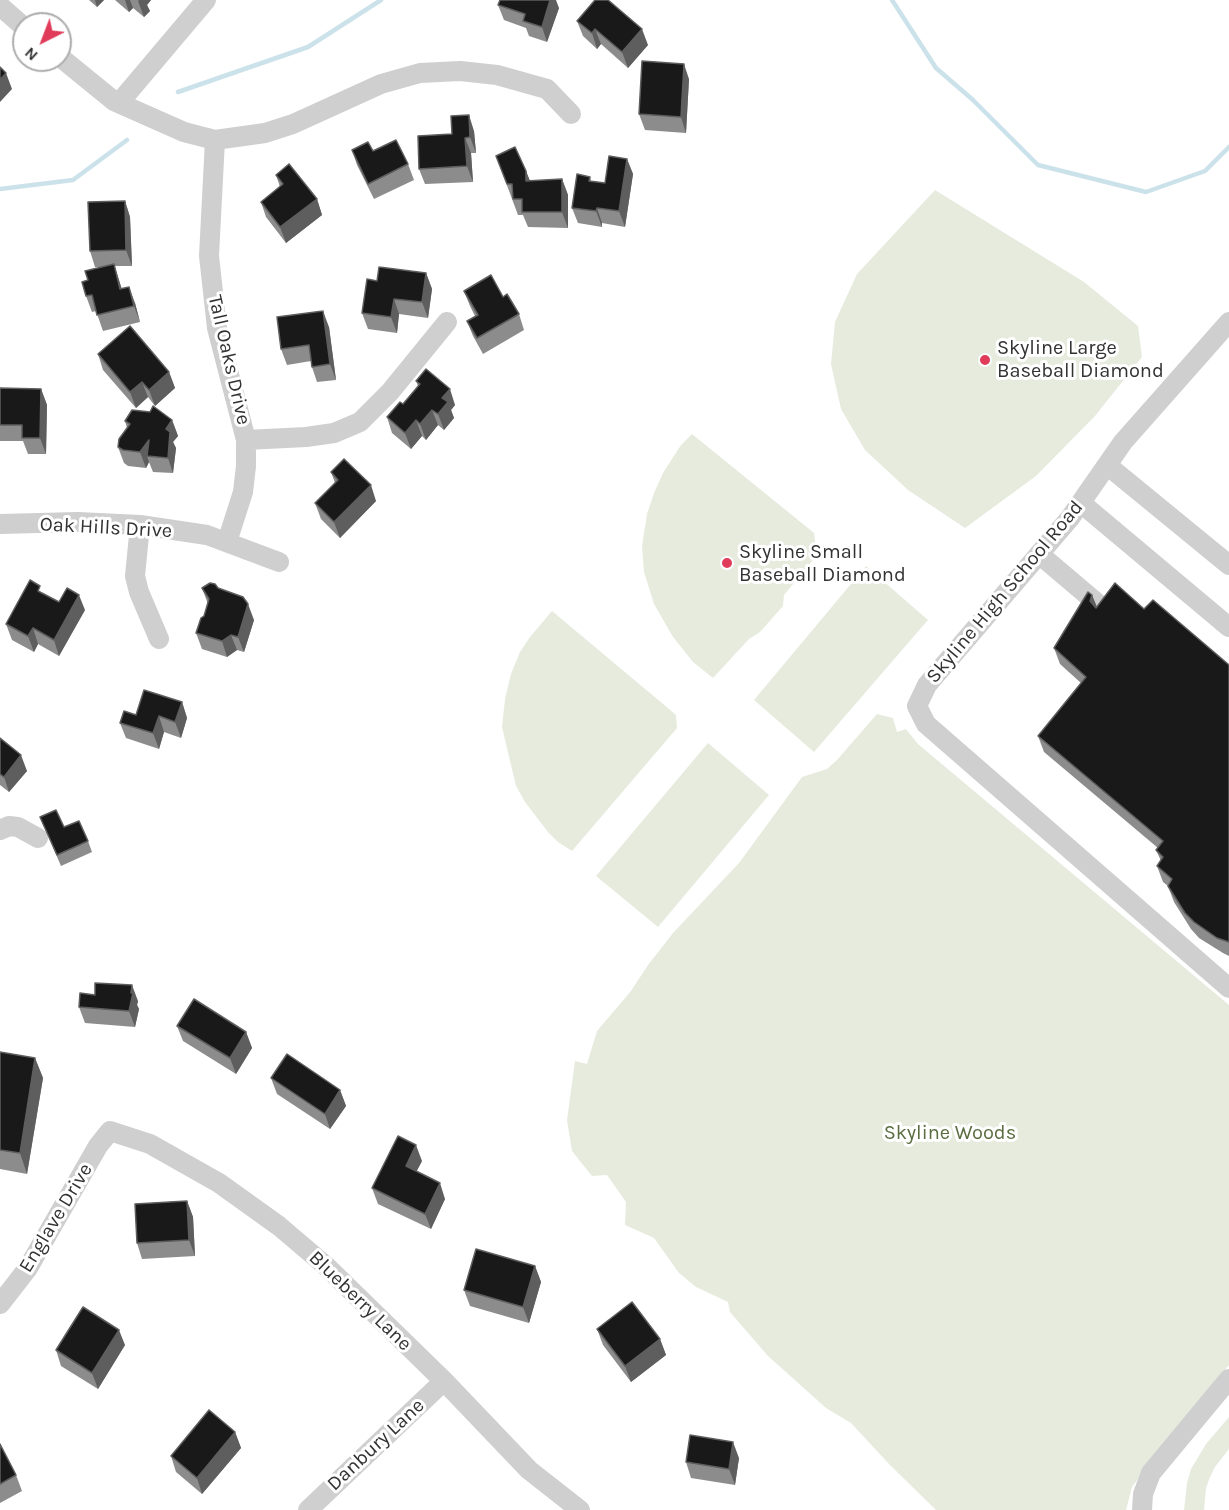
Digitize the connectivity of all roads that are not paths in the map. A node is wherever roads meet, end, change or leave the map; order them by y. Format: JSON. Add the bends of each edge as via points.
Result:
{"nodes":[{"id":1,"x":206,"y":0,"type":"edge"},
{"id":2,"x":0,"y":6,"type":"edge"},
{"id":3,"x":12,"y":16,"type":"edge"},
{"id":4,"x":72,"y":66,"type":"edge"},
{"id":5,"x":120,"y":103,"type":"junction"},
{"id":6,"x":571,"y":114,"type":"dead end"},
{"id":7,"x":215,"y":140,"type":"junction"},
{"id":8,"x":447,"y":322,"type":"dead end"},
{"id":9,"x":1229,"y":322,"type":"edge"},
{"id":10,"x":246,"y":440,"type":"junction"},
{"id":11,"x":1107,"y":465,"type":"junction"},
{"id":12,"x":1081,"y":503,"type":"junction"},
{"id":13,"x":0,"y":524,"type":"edge"},
{"id":14,"x":140,"y":525,"type":"junction"},
{"id":15,"x":227,"y":542,"type":"junction"},
{"id":16,"x":1039,"y":554,"type":"junction"},
{"id":17,"x":279,"y":562,"type":"dead end"},
{"id":18,"x":1229,"y":565,"type":"edge"},
{"id":19,"x":1098,"y":604,"type":"edge"},
{"id":20,"x":1229,"y":627,"type":"edge"},
{"id":21,"x":159,"y":639,"type":"dead end"},
{"id":22,"x":0,"y":830,"type":"edge"},
{"id":23,"x":38,"y":838,"type":"dead end"},
{"id":24,"x":1229,"y":988,"type":"edge"},
{"id":25,"x":110,"y":1131,"type":"joint"},
{"id":26,"x":0,"y":1304,"type":"edge"},
{"id":27,"x":1229,"y":1379,"type":"edge"},
{"id":28,"x":444,"y":1381,"type":"junction"},
{"id":29,"x":308,"y":1510,"type":"edge"},
{"id":30,"x":580,"y":1510,"type":"edge"},
{"id":31,"x":1142,"y":1510,"type":"edge"}],
"edges":[{"from":1,"to":5,"type":"street"},
{"from":2,"to":3,"type":"street"},
{"from":4,"to":5,"type":"street"},
{"from":5,"to":7,"type":"street","via":[[184,132]]},
{"from":6,"to":7,"type":"street","via":[[547,89],[497,75],[460,71],[420,73],[381,84],[293,124],[265,133]]},
{"from":7,"to":10,"type":"street","name":"Tall Oaks Drive","via":[[209,256],[217,328]]},
{"from":8,"to":10,"type":"street","via":[[360,422],[334,433]]},
{"from":9,"to":11,"type":"street","name":"Skyline High School Road"},
{"from":10,"to":15,"type":"street","name":"Tall Oaks Drive","via":[[243,492]]},
{"from":11,"to":12,"type":"street","name":"Skyline High School Road"},
{"from":11,"to":18,"type":"street"},
{"from":12,"to":16,"type":"street","name":"Skyline High School Road"},
{"from":12,"to":20,"type":"street"},
{"from":13,"to":14,"type":"street","name":"Oak Hills Drive"},
{"from":14,"to":15,"type":"street","name":"Oak Hills Drive","via":[[207,535]]},
{"from":14,"to":21,"type":"street","via":[[135,576]]},
{"from":15,"to":17,"type":"street","name":"Oak Hills Drive"},
{"from":16,"to":19,"type":"street"},
{"from":16,"to":24,"type":"street","name":"Skyline High School Road","via":[[927,685],[917,706],[926,724]]},
{"from":22,"to":23,"type":"street","via":[[18,827]]},
{"from":25,"to":26,"type":"street","name":"Englave Drive","via":[[28,1268]]},
{"from":25,"to":28,"type":"street","name":"Blueberry Lane","via":[[150,1144],[219,1183],[279,1226],[326,1266]]},
{"from":27,"to":31,"type":"street","via":[[1151,1473]]},
{"from":28,"to":29,"type":"street","name":"Danbury Lane"},
{"from":28,"to":30,"type":"street","name":"Blueberry Lane","via":[[529,1470]]}]}
